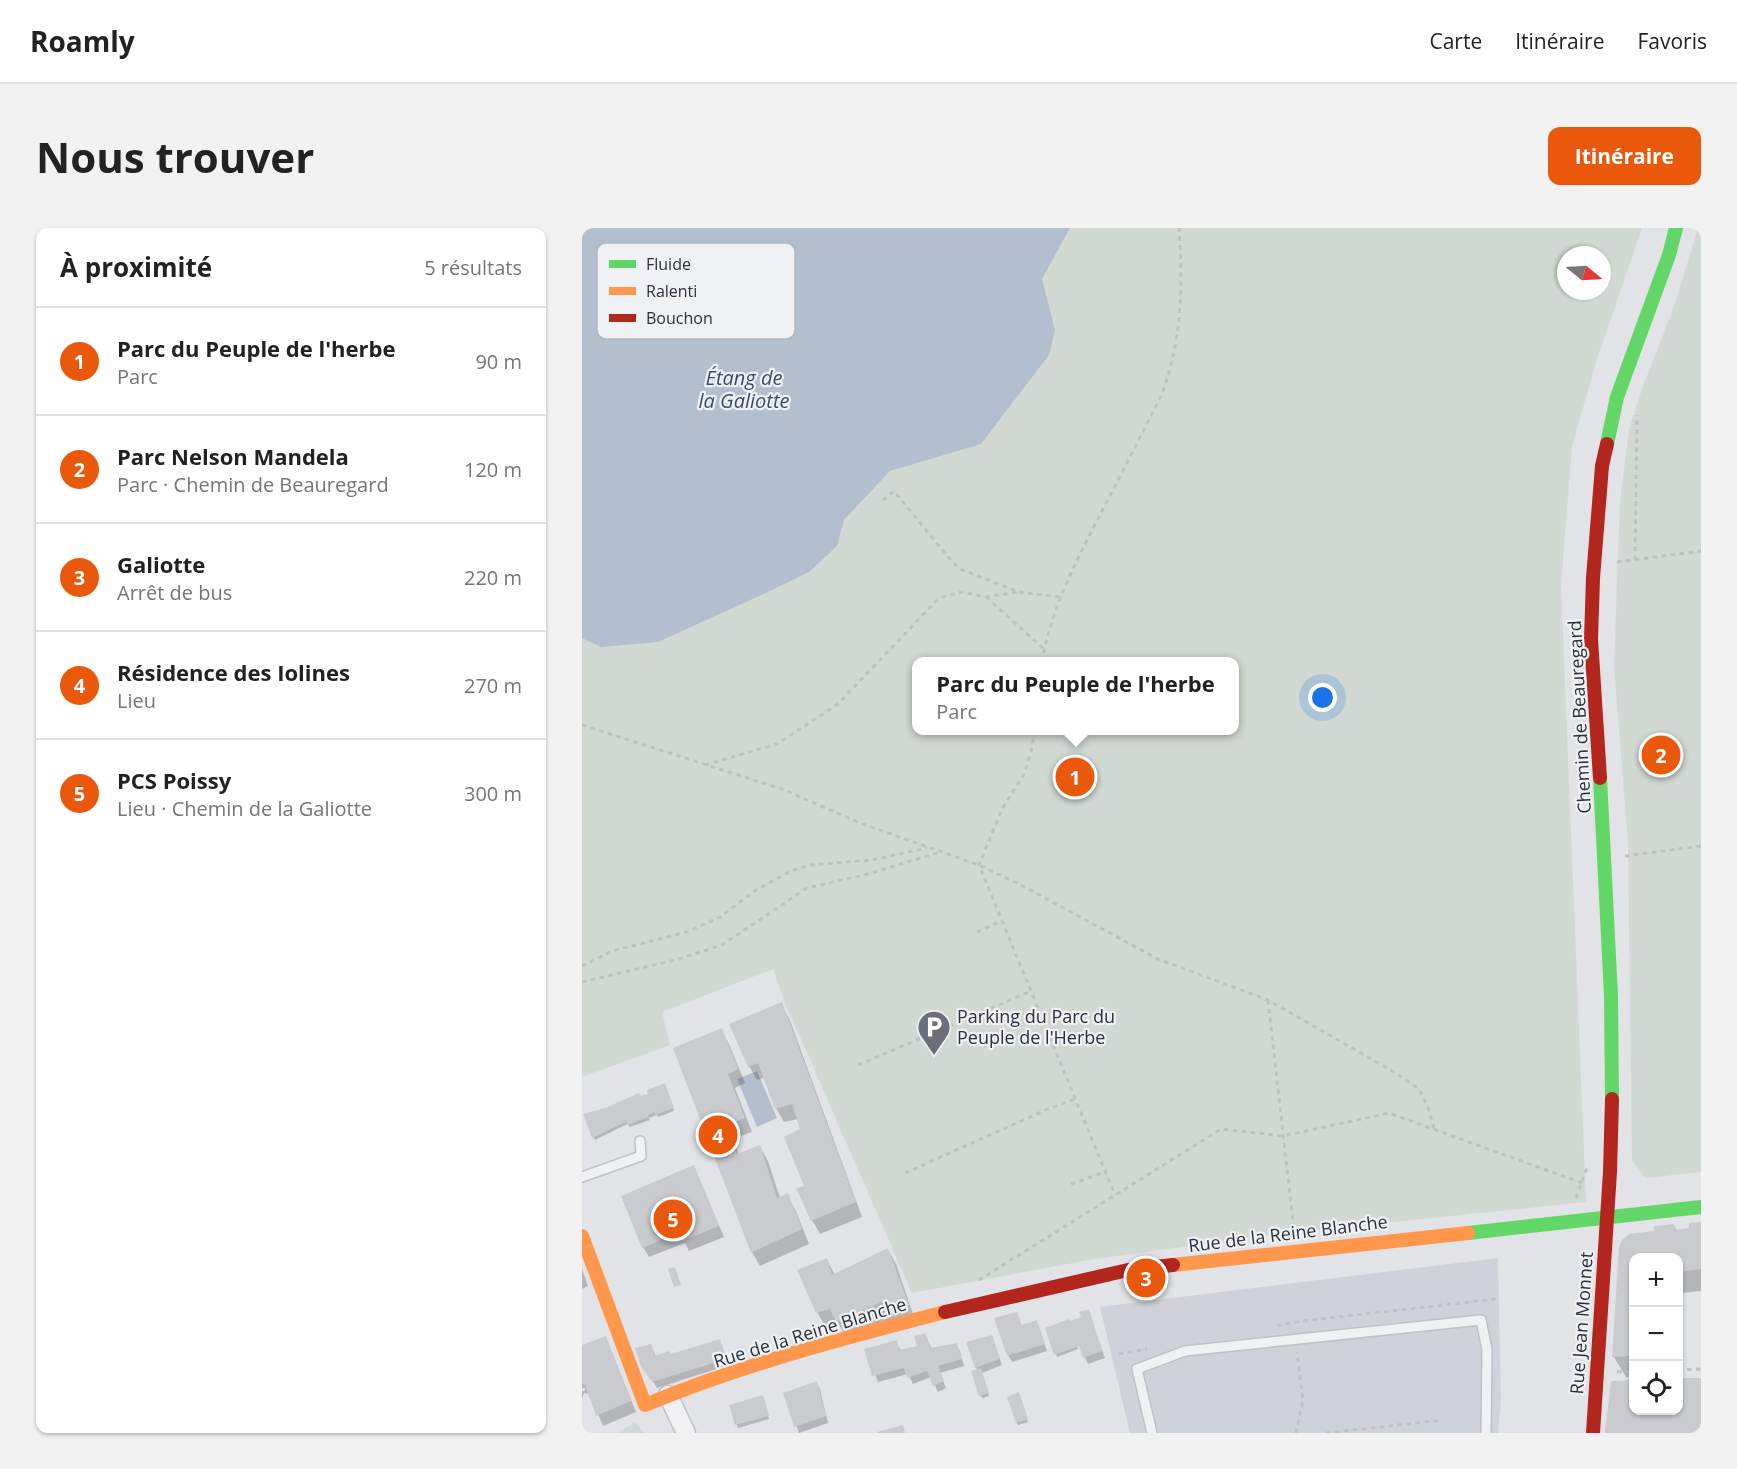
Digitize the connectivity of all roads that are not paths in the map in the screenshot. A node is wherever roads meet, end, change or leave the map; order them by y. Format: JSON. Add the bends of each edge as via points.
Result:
{"nodes":[{"id":1,"x":1676,"y":228,"type":"edge"},
{"id":2,"x":640,"y":1141,"type":"dead end"},
{"id":3,"x":582,"y":1177,"type":"edge"},
{"id":4,"x":1701,"y":1207,"type":"edge"},
{"id":5,"x":1607,"y":1216,"type":"junction"},
{"id":6,"x":582,"y":1236,"type":"edge"},
{"id":7,"x":668,"y":1395,"type":"junction"},
{"id":8,"x":686,"y":1433,"type":"edge"},
{"id":9,"x":1152,"y":1433,"type":"edge"},
{"id":10,"x":1486,"y":1433,"type":"edge"},
{"id":11,"x":1593,"y":1433,"type":"edge"}],
"edges":[{"from":1,"to":5,"type":"street","name":"Chemin de Beauregard","via":[[1617,397],[1602,466],[1593,578],[1591,639],[1611,996]]},
{"from":2,"to":3,"type":"lane","via":[[641,1156]]},
{"from":4,"to":5,"type":"street","name":"Rue de la Reine Blanche"},
{"from":5,"to":7,"type":"street","name":"Rue de la Reine Blanche","via":[[1128,1270],[867,1331]]},
{"from":5,"to":11,"type":"street","name":"Rue Jean Monnet"},
{"from":6,"to":7,"type":"street","name":"Rue de la Reine Blanche","via":[[645,1405]]},
{"from":7,"to":8,"type":"street"},
{"from":9,"to":10,"type":"lane","via":[[1137,1369],[1185,1351],[1481,1320],[1487,1350]]}]}
